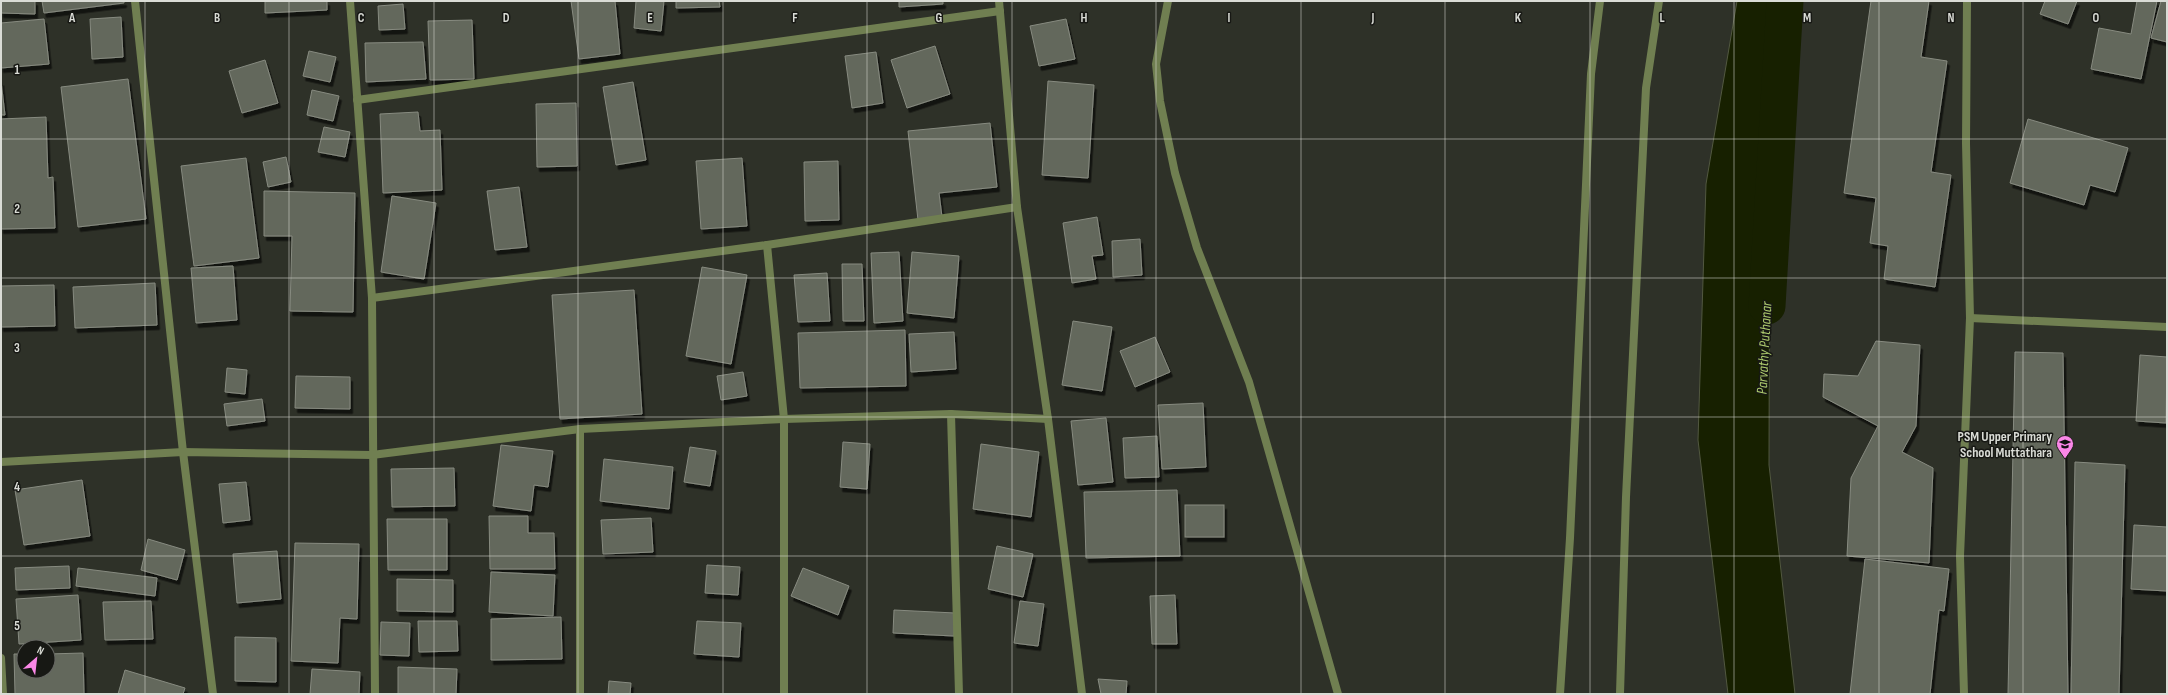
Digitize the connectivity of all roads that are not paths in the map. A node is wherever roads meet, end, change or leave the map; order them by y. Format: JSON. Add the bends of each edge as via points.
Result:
{"nodes":[{"id":1,"x":135,"y":1,"type":"edge"},
{"id":2,"x":350,"y":1,"type":"edge"},
{"id":3,"x":999,"y":1,"type":"edge"},
{"id":4,"x":1168,"y":1,"type":"edge"},
{"id":5,"x":1600,"y":1,"type":"edge"},
{"id":6,"x":1659,"y":1,"type":"edge"},
{"id":7,"x":1967,"y":1,"type":"edge"},
{"id":8,"x":1000,"y":11,"type":"junction"},
{"id":9,"x":357,"y":100,"type":"junction"},
{"id":10,"x":1017,"y":207,"type":"junction"},
{"id":11,"x":767,"y":245,"type":"junction"},
{"id":12,"x":372,"y":298,"type":"junction"},
{"id":13,"x":1970,"y":318,"type":"junction"},
{"id":14,"x":2167,"y":327,"type":"edge"},
{"id":15,"x":951,"y":414,"type":"junction"},
{"id":16,"x":784,"y":419,"type":"junction"},
{"id":17,"x":1048,"y":419,"type":"junction"},
{"id":18,"x":580,"y":429,"type":"junction"},
{"id":19,"x":183,"y":452,"type":"junction"},
{"id":20,"x":372,"y":455,"type":"junction"},
{"id":21,"x":1,"y":462,"type":"edge"},
{"id":22,"x":1,"y":658,"type":"edge"},
{"id":23,"x":3,"y":694,"type":"edge"},
{"id":24,"x":213,"y":694,"type":"edge"},
{"id":25,"x":375,"y":694,"type":"edge"},
{"id":26,"x":580,"y":694,"type":"edge"},
{"id":27,"x":784,"y":694,"type":"edge"},
{"id":28,"x":959,"y":694,"type":"edge"},
{"id":29,"x":1082,"y":694,"type":"edge"},
{"id":30,"x":1338,"y":694,"type":"edge"},
{"id":31,"x":1560,"y":694,"type":"edge"},
{"id":32,"x":1620,"y":694,"type":"edge"},
{"id":33,"x":1964,"y":694,"type":"edge"}],
"edges":[{"from":1,"to":19,"type":"street"},
{"from":2,"to":9,"type":"street"},
{"from":3,"to":8,"type":"street"},
{"from":4,"to":30,"type":"street","via":[[1156,64],[1160,101],[1175,174],[1198,248],[1249,382]]},
{"from":5,"to":31,"type":"street","via":[[1591,74],[1570,538]]},
{"from":6,"to":32,"type":"street","via":[[1646,88],[1626,497]]},
{"from":7,"to":13,"type":"street","via":[[1966,143]]},
{"from":8,"to":9,"type":"street"},
{"from":8,"to":10,"type":"street"},
{"from":9,"to":12,"type":"street"},
{"from":10,"to":11,"type":"street"},
{"from":10,"to":17,"type":"street"},
{"from":11,"to":12,"type":"street"},
{"from":11,"to":16,"type":"street"},
{"from":12,"to":20,"type":"street"},
{"from":13,"to":14,"type":"street"},
{"from":13,"to":33,"type":"street","via":[[1960,556]]},
{"from":15,"to":16,"type":"street"},
{"from":15,"to":17,"type":"street"},
{"from":15,"to":28,"type":"street"},
{"from":16,"to":18,"type":"street"},
{"from":16,"to":27,"type":"street"},
{"from":17,"to":29,"type":"street"},
{"from":18,"to":20,"type":"street"},
{"from":18,"to":26,"type":"street"},
{"from":19,"to":20,"type":"street"},
{"from":19,"to":21,"type":"street"},
{"from":19,"to":24,"type":"street"},
{"from":20,"to":25,"type":"street"},
{"from":22,"to":23,"type":"street"}]}
